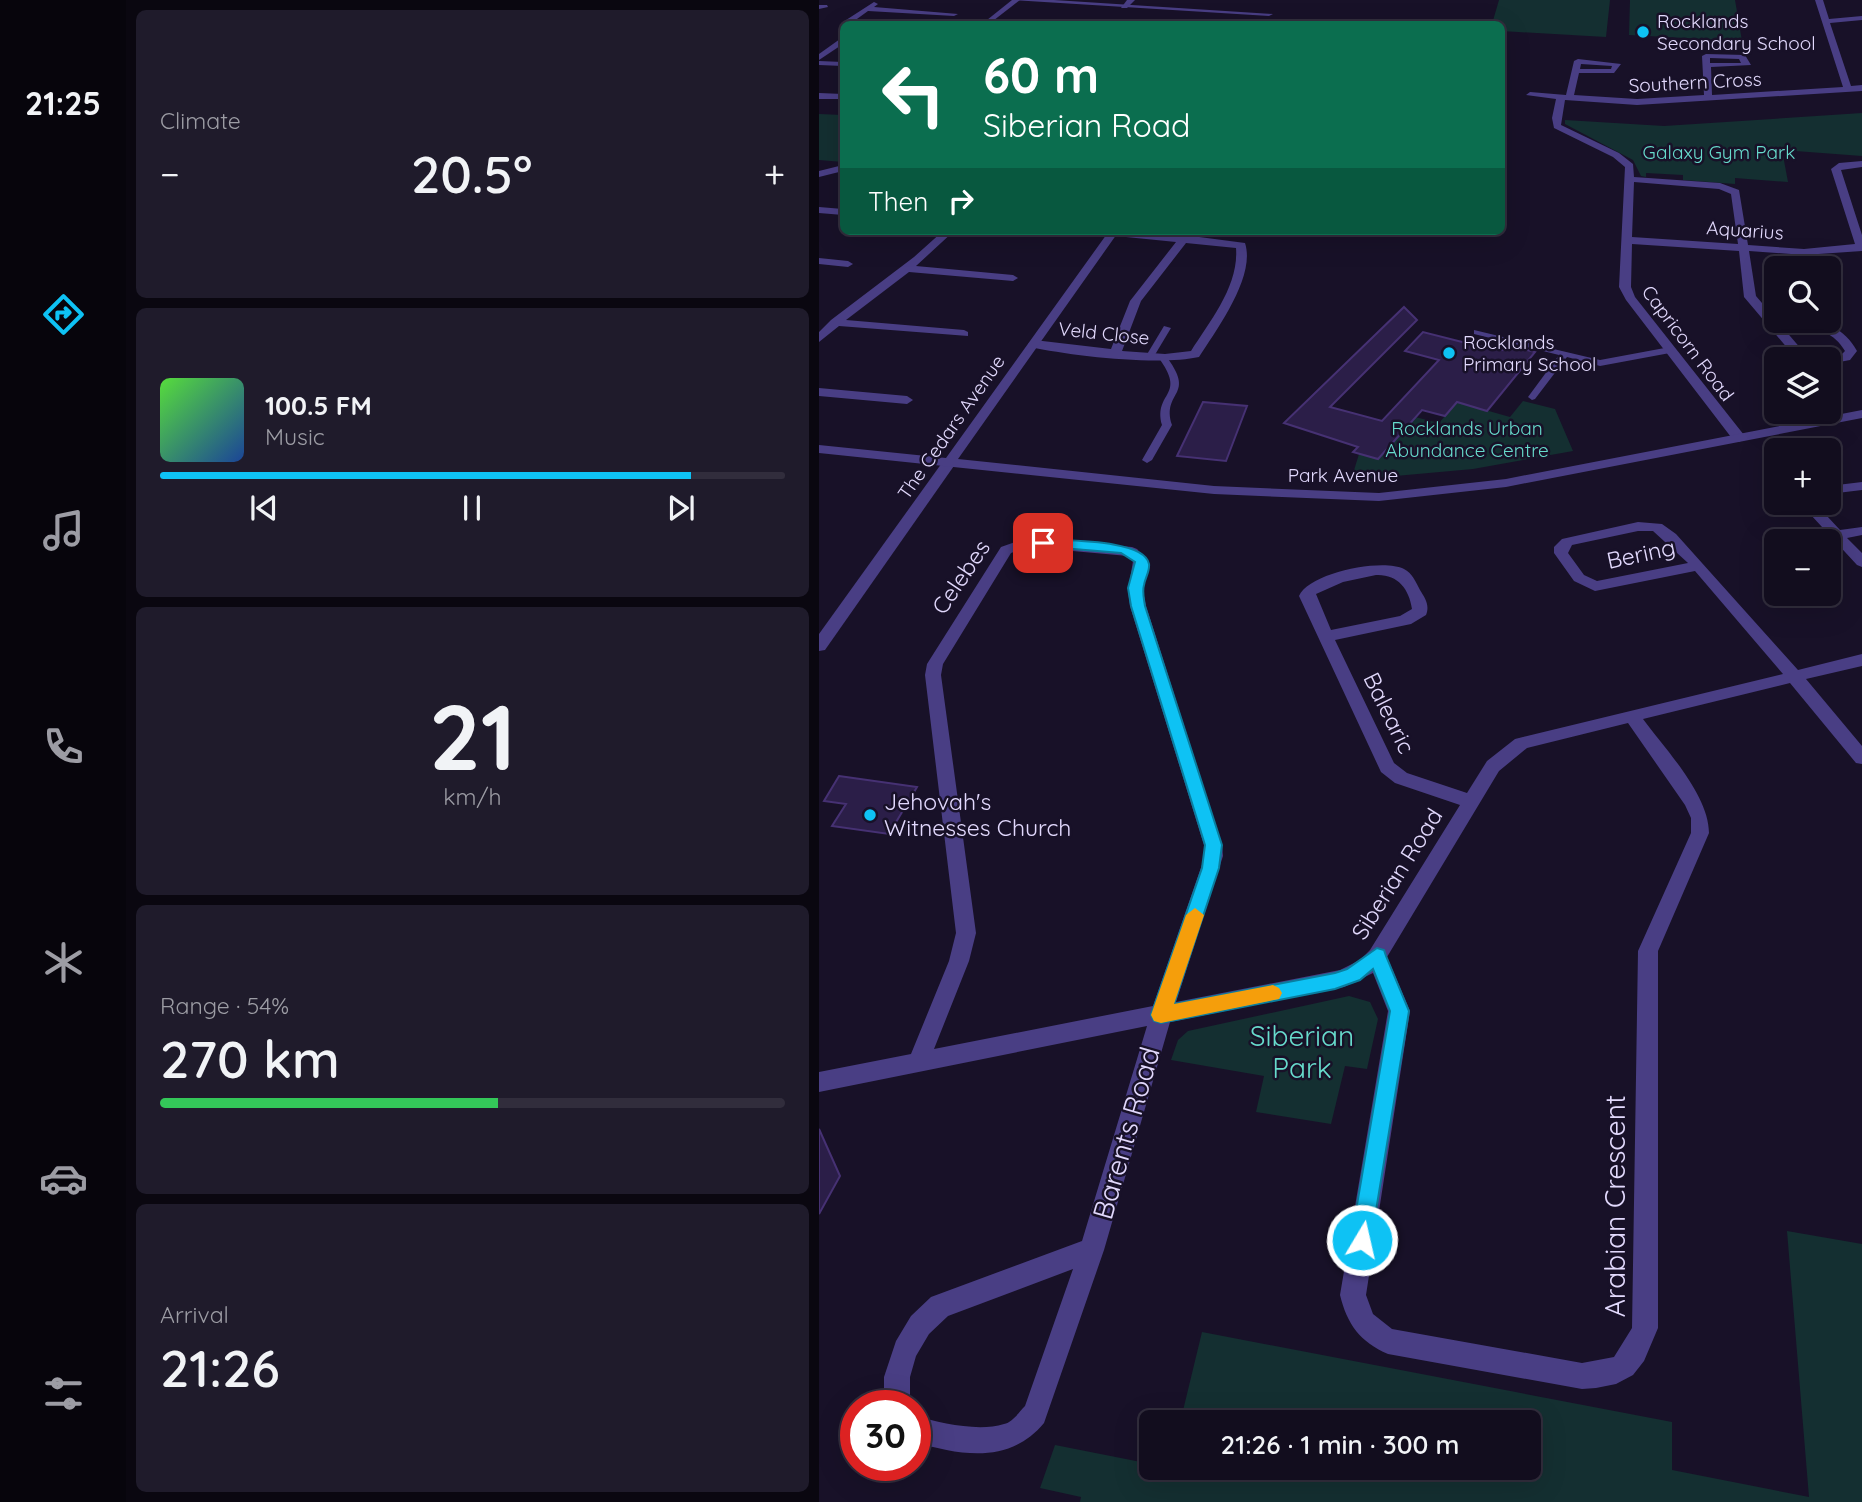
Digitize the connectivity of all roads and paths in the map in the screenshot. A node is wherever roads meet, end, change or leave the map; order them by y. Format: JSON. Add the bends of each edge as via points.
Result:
{"nodes":[{"id":1,"x":880,"y":0,"type":"edge"},
{"id":2,"x":1015,"y":0,"type":"edge"},
{"id":3,"x":1819,"y":0,"type":"edge"},
{"id":4,"x":1128,"y":3,"type":"edge"},
{"id":5,"x":866,"y":9,"type":"junction"},
{"id":6,"x":954,"y":14,"type":"dead end"},
{"id":7,"x":1862,"y":19,"type":"edge"},
{"id":8,"x":850,"y":21,"type":"edge"},
{"id":9,"x":989,"y":21,"type":"edge"},
{"id":10,"x":1263,"y":21,"type":"edge"},
{"id":11,"x":1826,"y":21,"type":"junction"},
{"id":12,"x":840,"y":43,"type":"edge"},
{"id":13,"x":819,"y":60,"type":"edge"},
{"id":14,"x":840,"y":64,"type":"edge"},
{"id":15,"x":1706,"y":65,"type":"dead end"},
{"id":16,"x":1577,"y":71,"type":"dead end"},
{"id":17,"x":1862,"y":88,"type":"edge"},
{"id":18,"x":1848,"y":89,"type":"junction"},
{"id":19,"x":1530,"y":95,"type":"dead end"},
{"id":20,"x":819,"y":96,"type":"edge"},
{"id":21,"x":840,"y":97,"type":"edge"},
{"id":22,"x":1565,"y":97,"type":"junction"},
{"id":23,"x":1708,"y":98,"type":"junction"},
{"id":24,"x":1862,"y":164,"type":"edge"},
{"id":25,"x":840,"y":168,"type":"edge"},
{"id":26,"x":819,"y":174,"type":"edge"},
{"id":27,"x":1629,"y":179,"type":"junction"},
{"id":28,"x":819,"y":211,"type":"edge"},
{"id":29,"x":840,"y":212,"type":"edge"},
{"id":30,"x":945,"y":235,"type":"edge"},
{"id":31,"x":1112,"y":235,"type":"edge"},
{"id":32,"x":1149,"y":235,"type":"edge"},
{"id":33,"x":1184,"y":238,"type":"junction"},
{"id":34,"x":1625,"y":240,"type":"junction"},
{"id":35,"x":1862,"y":247,"type":"edge"},
{"id":36,"x":1744,"y":248,"type":"junction"},
{"id":37,"x":819,"y":261,"type":"edge"},
{"id":38,"x":848,"y":264,"type":"dead end"},
{"id":39,"x":909,"y":269,"type":"junction"},
{"id":40,"x":1013,"y":278,"type":"dead end"},
{"id":41,"x":1764,"y":314,"type":"edge"},
{"id":42,"x":835,"y":322,"type":"junction"},
{"id":43,"x":1167,"y":328,"type":"dead end"},
{"id":44,"x":1476,"y":332,"type":"dead end"},
{"id":45,"x":1780,"y":333,"type":"edge"},
{"id":46,"x":1833,"y":333,"type":"edge"},
{"id":47,"x":964,"y":334,"type":"dead end"},
{"id":48,"x":819,"y":338,"type":"edge"},
{"id":49,"x":1034,"y":344,"type":"junction"},
{"id":50,"x":1793,"y":347,"type":"edge"},
{"id":51,"x":1670,"y":350,"type":"junction"},
{"id":52,"x":1116,"y":352,"type":"junction"},
{"id":53,"x":1564,"y":355,"type":"junction"},
{"id":54,"x":1156,"y":356,"type":"junction"},
{"id":55,"x":1841,"y":358,"type":"edge"},
{"id":56,"x":819,"y":392,"type":"edge"},
{"id":57,"x":1532,"y":397,"type":"dead end"},
{"id":58,"x":907,"y":400,"type":"dead end"},
{"id":59,"x":1862,"y":414,"type":"edge"},
{"id":60,"x":1739,"y":438,"type":"junction"},
{"id":61,"x":819,"y":449,"type":"edge"},
{"id":62,"x":1147,"y":460,"type":"dead end"},
{"id":63,"x":949,"y":463,"type":"junction"},
{"id":64,"x":1862,"y":486,"type":"edge"},
{"id":65,"x":1841,"y":489,"type":"edge"},
{"id":66,"x":1817,"y":515,"type":"edge"},
{"id":67,"x":1830,"y":529,"type":"edge"},
{"id":68,"x":1862,"y":531,"type":"edge"},
{"id":69,"x":1841,"y":534,"type":"edge"},
{"id":70,"x":1841,"y":541,"type":"edge"},
{"id":71,"x":1862,"y":562,"type":"edge"},
{"id":72,"x":1699,"y":566,"type":"junction"},
{"id":73,"x":1327,"y":636,"type":"junction"},
{"id":74,"x":819,"y":646,"type":"edge"},
{"id":75,"x":1862,"y":660,"type":"edge"},
{"id":76,"x":1792,"y":677,"type":"junction"},
{"id":77,"x":1632,"y":716,"type":"junction"},
{"id":78,"x":1862,"y":758,"type":"edge"},
{"id":79,"x":1471,"y":802,"type":"junction"},
{"id":80,"x":1377,"y":956,"type":"junction"},
{"id":81,"x":1161,"y":1015,"type":"junction"},
{"id":82,"x":918,"y":1063,"type":"junction"},
{"id":83,"x":819,"y":1082,"type":"edge"},
{"id":84,"x":1092,"y":1251,"type":"junction"},
{"id":85,"x":894,"y":1390,"type":"edge"},
{"id":86,"x":931,"y":1434,"type":"edge"}],
"edges":[{"from":1,"to":5,"type":"street"},
{"from":2,"to":4,"type":"street"},
{"from":2,"to":9,"type":"street"},
{"from":3,"to":11,"type":"street"},
{"from":4,"to":10,"type":"street","via":[[1271,10]]},
{"from":5,"to":6,"type":"street"},
{"from":5,"to":8,"type":"street"},
{"from":7,"to":11,"type":"street"},
{"from":11,"to":18,"type":"street"},
{"from":12,"to":13,"type":"street"},
{"from":13,"to":14,"type":"street"},
{"from":15,"to":23,"type":"street"},
{"from":16,"to":22,"type":"street"},
{"from":17,"to":18,"type":"street","name":"Southern Cross"},
{"from":18,"to":23,"type":"street","name":"Southern Cross"},
{"from":19,"to":22,"type":"street","name":"Southern Cross"},
{"from":20,"to":21,"type":"street"},
{"from":22,"to":23,"type":"street","name":"Southern Cross","via":[[1629,102]]},
{"from":22,"to":27,"type":"street","via":[[1557,126],[1624,160],[1630,166]]},
{"from":24,"to":35,"type":"street","via":[[1842,165],[1836,170]]},
{"from":25,"to":26,"type":"street"},
{"from":27,"to":34,"type":"street","name":"Capricorn Road"},
{"from":27,"to":36,"type":"street","via":[[1731,189],[1737,195]]},
{"from":28,"to":29,"type":"street"},
{"from":30,"to":39,"type":"street"},
{"from":31,"to":49,"type":"street","name":"The Cedars Avenue"},
{"from":32,"to":33,"type":"street"},
{"from":33,"to":52,"type":"street","via":[[1136,301]]},
{"from":33,"to":54,"type":"street","via":[[1226,242],[1242,249],[1226,305],[1195,354]]},
{"from":34,"to":36,"type":"street","name":"Aquarius"},
{"from":34,"to":51,"type":"street","name":"Capricorn Road","via":[[1625,287]]},
{"from":35,"to":36,"type":"street","name":"Aquarius","via":[[1804,252]]},
{"from":36,"to":41,"type":"street","via":[[1750,297]]},
{"from":37,"to":38,"type":"street"},
{"from":39,"to":40,"type":"street"},
{"from":39,"to":42,"type":"street"},
{"from":42,"to":47,"type":"street"},
{"from":42,"to":48,"type":"street"},
{"from":43,"to":54,"type":"lane"},
{"from":44,"to":53,"type":"lane"},
{"from":45,"to":50,"type":"street"},
{"from":46,"to":55,"type":"street","via":[[1851,351]]},
{"from":49,"to":52,"type":"street","name":"Veld Close"},
{"from":49,"to":63,"type":"street","name":"The Cedars Avenue"},
{"from":51,"to":53,"type":"lane","via":[[1602,363]]},
{"from":51,"to":60,"type":"street","name":"Capricorn Road"},
{"from":52,"to":54,"type":"street","name":"Veld Close"},
{"from":53,"to":57,"type":"lane"},
{"from":54,"to":62,"type":"lane","name":"Veld Close","via":[[1177,378],[1164,416],[1167,425]]},
{"from":56,"to":58,"type":"street"},
{"from":59,"to":60,"type":"street","name":"Park Avenue"},
{"from":60,"to":63,"type":"street","name":"Park Avenue","via":[[1506,483],[1379,497],[1238,492]]},
{"from":61,"to":63,"type":"street","name":"Park Avenue"},
{"from":63,"to":74,"type":"street","name":"The Cedars Avenue"},
{"from":64,"to":65,"type":"street"},
{"from":66,"to":67,"type":"street"},
{"from":68,"to":69,"type":"street"},
{"from":70,"to":71,"type":"street"},
{"from":72,"to":72,"type":"street","name":"Bering","via":[[1670,534],[1653,526],[1567,542],[1561,547],[1579,578],[1595,586]]},
{"from":72,"to":76,"type":"street","name":"Bering"},
{"from":73,"to":73,"type":"street","name":"Balearic","via":[[1405,620],[1420,611],[1421,604],[1406,578],[1394,571],[1378,570],[1321,583],[1308,590],[1307,596]]},
{"from":73,"to":79,"type":"street","name":"Balearic","via":[[1387,767],[1401,778]]},
{"from":75,"to":76,"type":"street","name":"Siberian Road"},
{"from":76,"to":77,"type":"street","name":"Siberian Road"},
{"from":76,"to":78,"type":"street","name":"Bering"},
{"from":77,"to":79,"type":"street","name":"Siberian Road","via":[[1521,743],[1493,766]]},
{"from":77,"to":80,"type":"street","name":"Arabian Crescent","via":[[1693,802],[1700,833],[1648,951],[1645,1328],[1634,1357],[1612,1374],[1582,1376],[1388,1341],[1369,1331],[1357,1314],[1353,1295],[1399,1011]]},
{"from":79,"to":80,"type":"street","name":"Siberian Road"},
{"from":80,"to":81,"type":"street","name":"Siberian Road","via":[[1335,981]]},
{"from":81,"to":82,"type":"street","name":"Siberian Road"},
{"from":81,"to":82,"type":"street","name":"Celebes","via":[[1214,856],[1138,606],[1135,588],[1142,561],[1122,549],[1021,543],[999,556],[934,669],[966,933]]},
{"from":81,"to":84,"type":"street","name":"Barents Road"},
{"from":82,"to":83,"type":"street","name":"Siberian Road"},
{"from":84,"to":85,"type":"street","name":"Barents Road","via":[[940,1306],[911,1335]]},
{"from":84,"to":86,"type":"street","name":"Barents Road","via":[[1035,1414],[1016,1434],[995,1440]]}]}
